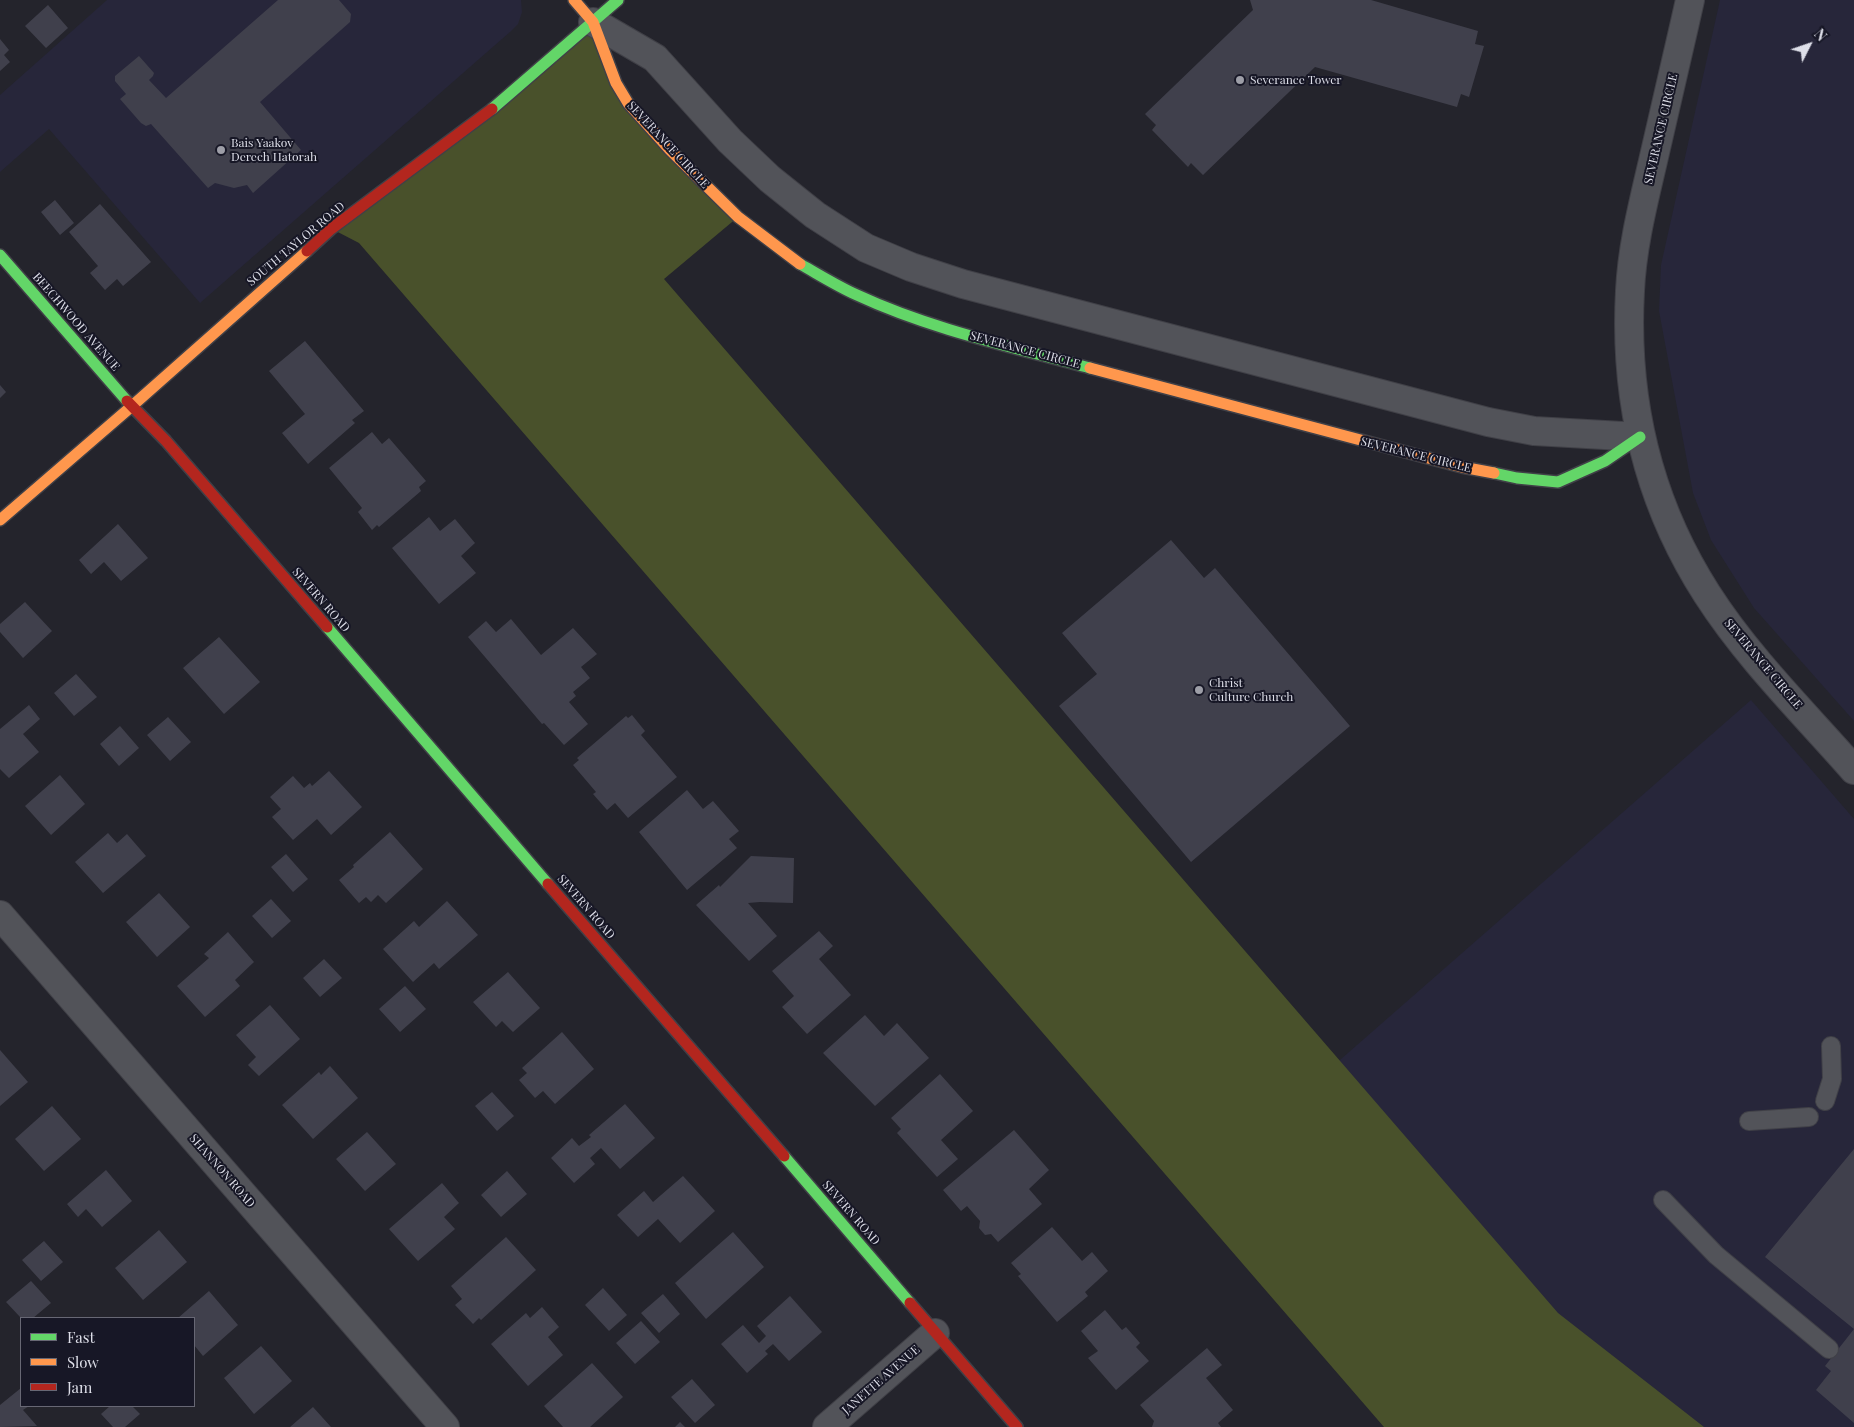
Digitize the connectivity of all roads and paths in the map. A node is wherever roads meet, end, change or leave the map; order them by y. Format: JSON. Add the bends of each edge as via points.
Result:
{"nodes":[{"id":1,"x":574,"y":0,"type":"edge"},
{"id":2,"x":618,"y":0,"type":"edge"},
{"id":3,"x":1690,"y":0,"type":"edge"},
{"id":4,"x":593,"y":22,"type":"junction"},
{"id":5,"x":0,"y":255,"type":"edge"},
{"id":6,"x":132,"y":406,"type":"junction"},
{"id":7,"x":1640,"y":438,"type":"junction"},
{"id":8,"x":0,"y":520,"type":"edge"},
{"id":9,"x":1854,"y":770,"type":"edge"},
{"id":10,"x":0,"y":915,"type":"edge"},
{"id":11,"x":1831,"y":1046,"type":"dead end"},
{"id":12,"x":1825,"y":1102,"type":"dead end"},
{"id":13,"x":1809,"y":1117,"type":"dead end"},
{"id":14,"x":1749,"y":1121,"type":"dead end"},
{"id":15,"x":1664,"y":1200,"type":"dead end"},
{"id":16,"x":935,"y":1332,"type":"junction"},
{"id":17,"x":1829,"y":1349,"type":"dead end"},
{"id":18,"x":445,"y":1427,"type":"edge"},
{"id":19,"x":827,"y":1427,"type":"edge"},
{"id":20,"x":1017,"y":1427,"type":"edge"}],
"edges":[{"from":1,"to":4,"type":"street"},
{"from":2,"to":4,"type":"street","name":"SOUTH TAYLOR ROAD"},
{"from":3,"to":7,"type":"street","name":"SEVERANCE CIRCLE","via":[[1639,222],[1630,290],[1630,364]]},
{"from":4,"to":6,"type":"street","name":"SOUTH TAYLOR ROAD","via":[[503,100],[332,229]]},
{"from":4,"to":7,"type":"street","via":[[655,58],[730,141],[815,215],[866,248],[911,267],[963,284],[1488,422],[1534,431]]},
{"from":4,"to":7,"type":"street","name":"SEVERANCE CIRCLE","via":[[616,83],[628,103],[670,150],[738,217],[795,261],[856,295],[915,318],[1020,349],[1452,465],[1517,478],[1558,482],[1605,461]]},
{"from":5,"to":6,"type":"street","name":"BEECHWOOD AVENUE"},
{"from":6,"to":8,"type":"street","name":"SOUTH TAYLOR ROAD"},
{"from":6,"to":16,"type":"street","name":"SEVERN ROAD","via":[[173,449]]},
{"from":7,"to":9,"type":"street","name":"SEVERANCE CIRCLE","via":[[1662,508],[1686,560],[1708,596],[1744,645]]},
{"from":10,"to":18,"type":"street","name":"SHANNON ROAD"},
{"from":11,"to":12,"type":"lane","via":[[1832,1079]]},
{"from":13,"to":14,"type":"lane"},
{"from":15,"to":17,"type":"lane","via":[[1716,1255]]},
{"from":16,"to":19,"type":"street","name":"JANETTE AVENUE"},
{"from":16,"to":20,"type":"street","name":"SEVERN ROAD"}]}
